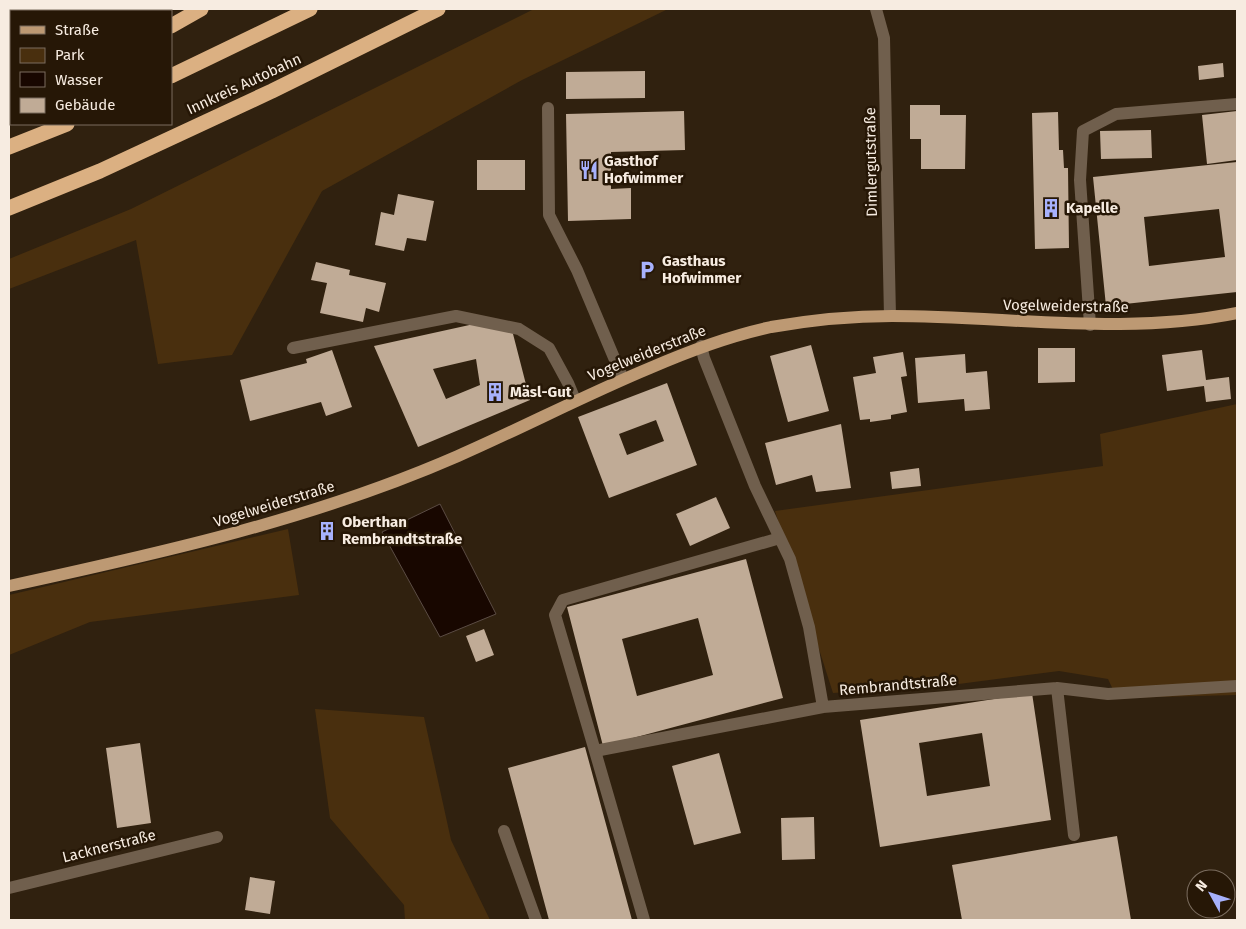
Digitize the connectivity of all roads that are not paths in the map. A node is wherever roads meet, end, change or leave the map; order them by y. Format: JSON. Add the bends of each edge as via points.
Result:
{"nodes":[{"id":1,"x":201,"y":9,"type":"edge"},
{"id":2,"x":310,"y":9,"type":"edge"},
{"id":3,"x":438,"y":9,"type":"edge"},
{"id":4,"x":876,"y":9,"type":"edge"},
{"id":5,"x":172,"y":25,"type":"edge"},
{"id":6,"x":172,"y":76,"type":"edge"},
{"id":7,"x":1237,"y":104,"type":"edge"},
{"id":8,"x":548,"y":108,"type":"dead end"},
{"id":9,"x":65,"y":125,"type":"edge"},
{"id":10,"x":9,"y":148,"type":"edge"},
{"id":11,"x":9,"y":208,"type":"edge"},
{"id":12,"x":1237,"y":313,"type":"edge"},
{"id":13,"x":890,"y":316,"type":"junction"},
{"id":14,"x":1090,"y":325,"type":"junction"},
{"id":15,"x":701,"y":346,"type":"junction"},
{"id":16,"x":293,"y":348,"type":"dead end"},
{"id":17,"x":623,"y":379,"type":"junction"},
{"id":18,"x":575,"y":400,"type":"junction"},
{"id":19,"x":780,"y":538,"type":"junction"},
{"id":20,"x":9,"y":586,"type":"edge"},
{"id":21,"x":1237,"y":686,"type":"edge"},
{"id":22,"x":1057,"y":688,"type":"junction"},
{"id":23,"x":823,"y":707,"type":"junction"},
{"id":24,"x":595,"y":751,"type":"junction"},
{"id":25,"x":504,"y":830,"type":"dead end"},
{"id":26,"x":1074,"y":835,"type":"dead end"},
{"id":27,"x":217,"y":837,"type":"dead end"},
{"id":28,"x":9,"y":888,"type":"edge"},
{"id":29,"x":536,"y":920,"type":"edge"},
{"id":30,"x":644,"y":920,"type":"edge"}],
"edges":[{"from":1,"to":5,"type":"highway"},
{"from":2,"to":6,"type":"highway"},
{"from":3,"to":11,"type":"highway","name":"Innkreis Autobahn","via":[[146,150]]},
{"from":4,"to":13,"type":"street","name":"Dimlergutstraße","via":[[884,38]]},
{"from":7,"to":14,"type":"street","via":[[1116,114],[1083,130],[1080,180]]},
{"from":8,"to":17,"type":"street","via":[[548,215],[577,270]]},
{"from":9,"to":10,"type":"highway"},
{"from":12,"to":14,"type":"main road","name":"Vogelweiderstraße","via":[[1139,324]]},
{"from":13,"to":14,"type":"main road","name":"Vogelweiderstraße"},
{"from":13,"to":15,"type":"main road","name":"Vogelweiderstraße","via":[[830,318],[768,328]]},
{"from":15,"to":17,"type":"main road","name":"Vogelweiderstraße"},
{"from":15,"to":19,"type":"street","name":"Rembrandtstraße","via":[[755,486]]},
{"from":16,"to":18,"type":"street","via":[[456,316],[519,329],[549,348]]},
{"from":17,"to":18,"type":"main road","name":"Vogelweiderstraße"},
{"from":18,"to":20,"type":"main road","name":"Vogelweiderstraße","via":[[457,456],[352,498],[210,540]]},
{"from":19,"to":23,"type":"street","name":"Rembrandtstraße","via":[[790,559],[809,627]]},
{"from":19,"to":24,"type":"street","via":[[563,600],[555,615]]},
{"from":21,"to":22,"type":"street","name":"Rembrandtstraße","via":[[1108,694]]},
{"from":22,"to":23,"type":"street","name":"Rembrandtstraße"},
{"from":22,"to":26,"type":"street"},
{"from":23,"to":24,"type":"street"},
{"from":24,"to":30,"type":"street"},
{"from":25,"to":29,"type":"street"},
{"from":27,"to":28,"type":"street","name":"Lacknerstraße"}]}
